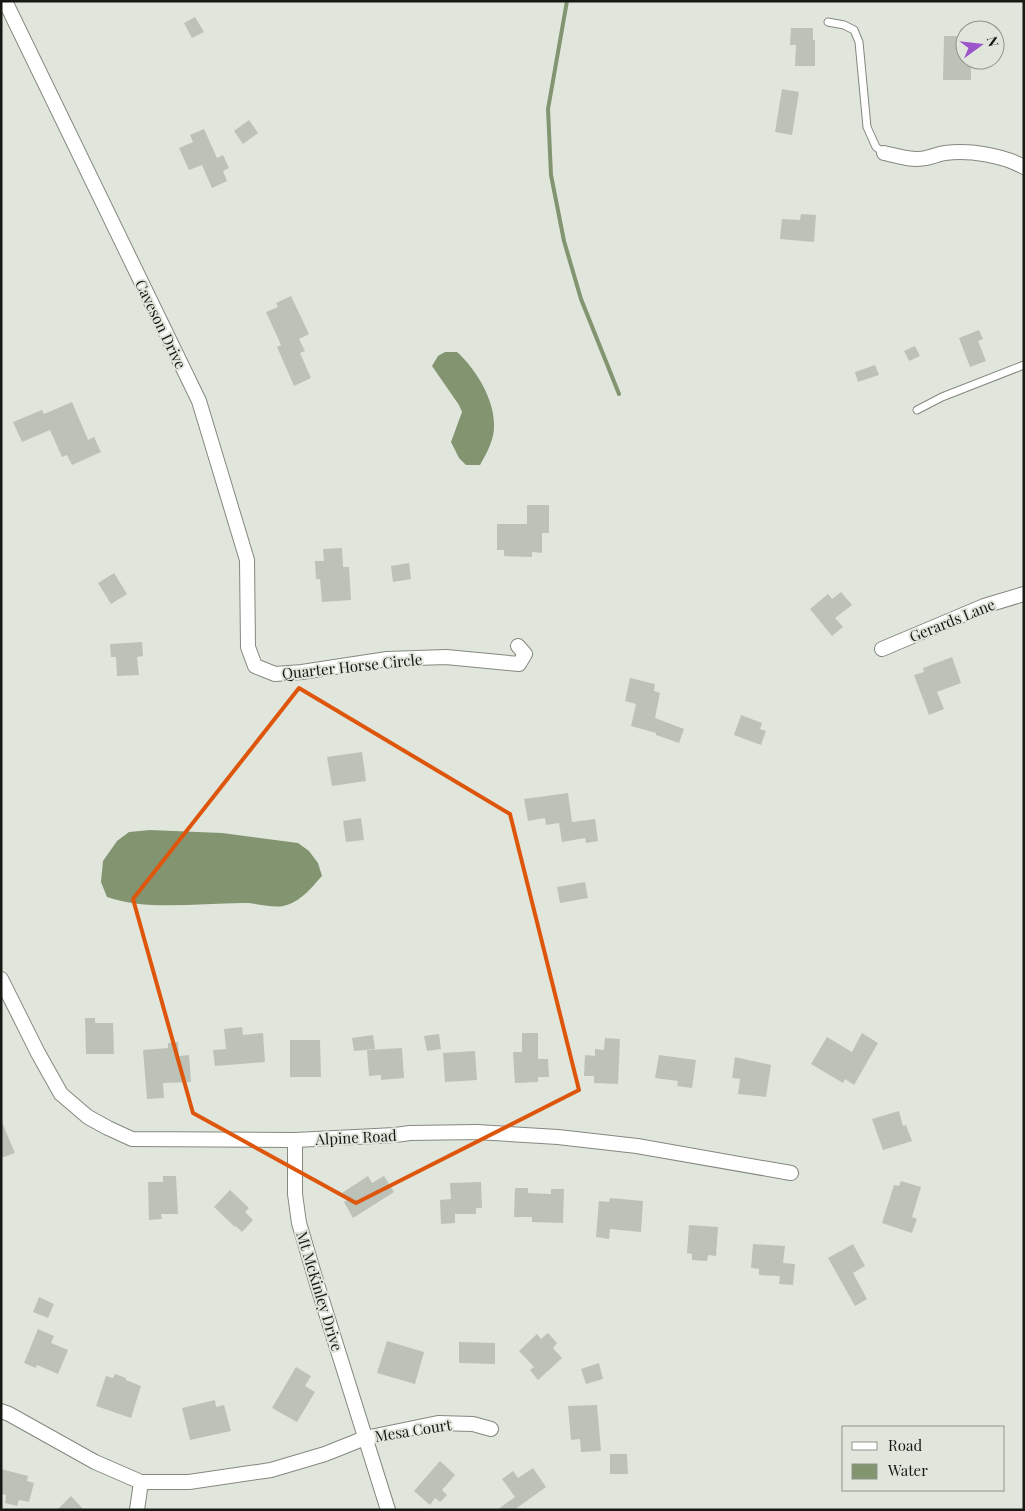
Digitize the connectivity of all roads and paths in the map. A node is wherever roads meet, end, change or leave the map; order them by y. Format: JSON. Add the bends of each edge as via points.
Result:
{"nodes":[{"id":1,"x":5,"y":1,"type":"edge"},
{"id":2,"x":828,"y":22,"type":"dead end"},
{"id":3,"x":884,"y":153,"type":"joint"},
{"id":4,"x":1024,"y":167,"type":"edge"},
{"id":5,"x":1024,"y":365,"type":"edge"},
{"id":6,"x":917,"y":410,"type":"dead end"},
{"id":7,"x":1024,"y":594,"type":"edge"},
{"id":8,"x":518,"y":646,"type":"dead end"},
{"id":9,"x":882,"y":649,"type":"dead end"},
{"id":10,"x":254,"y":666,"type":"joint"},
{"id":11,"x":1,"y":979,"type":"edge"},
{"id":12,"x":295,"y":1140,"type":"junction"},
{"id":13,"x":791,"y":1173,"type":"dead end"},
{"id":14,"x":1,"y":1411,"type":"edge"},
{"id":15,"x":491,"y":1429,"type":"dead end"},
{"id":16,"x":365,"y":1438,"type":"junction"},
{"id":17,"x":141,"y":1482,"type":"junction"},
{"id":18,"x":137,"y":1510,"type":"edge"},
{"id":19,"x":388,"y":1510,"type":"edge"}],
"edges":[{"from":1,"to":10,"type":"street","name":"Caveson Drive","via":[[199,401],[248,560],[248,647]]},
{"from":2,"to":3,"type":"lane","via":[[854,30],[859,42],[867,127],[876,147]]},
{"from":3,"to":4,"type":"street","via":[[907,158],[967,153],[997,157]]},
{"from":5,"to":6,"type":"lane"},
{"from":7,"to":9,"type":"street","name":"Gerards Lane","via":[[984,606]]},
{"from":8,"to":10,"type":"street","name":"Quarter Horse Circle","via":[[525,654],[519,664],[446,657],[386,659],[275,674]]},
{"from":11,"to":12,"type":"street","name":"Alpine Road","via":[[62,1094],[88,1117],[108,1128],[132,1139]]},
{"from":12,"to":13,"type":"street","name":"Alpine Road","via":[[410,1133],[558,1137],[637,1146]]},
{"from":12,"to":16,"type":"street","name":"Mt McKinley Drive","via":[[299,1223]]},
{"from":14,"to":17,"type":"street","via":[[95,1462]]},
{"from":15,"to":16,"type":"street","name":"Mesa Court","via":[[461,1423],[438,1423]]},
{"from":16,"to":17,"type":"street","name":"Mesa Court","via":[[271,1470],[189,1482]]},
{"from":16,"to":19,"type":"street","name":"Mt McKinley Drive"},
{"from":17,"to":18,"type":"street"}]}
